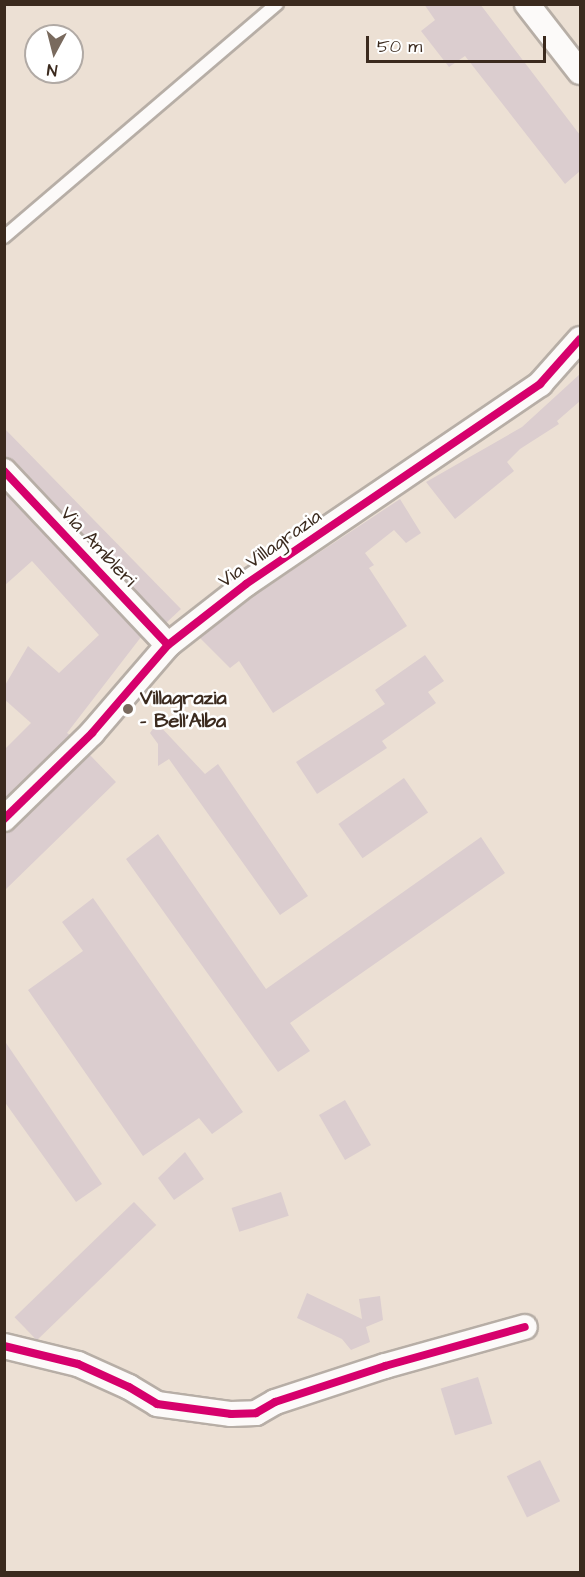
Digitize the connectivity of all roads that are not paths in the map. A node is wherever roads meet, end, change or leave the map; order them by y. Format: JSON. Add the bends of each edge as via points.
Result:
{"nodes":[{"id":1,"x":277,"y":4,"type":"edge"},
{"id":2,"x":527,"y":4,"type":"edge"},
{"id":3,"x":580,"y":72,"type":"edge"},
{"id":4,"x":4,"y":237,"type":"edge"},
{"id":5,"x":580,"y":339,"type":"edge"},
{"id":6,"x":4,"y":471,"type":"edge"},
{"id":7,"x":168,"y":645,"type":"junction"},
{"id":8,"x":4,"y":819,"type":"edge"},
{"id":9,"x":525,"y":1328,"type":"dead end"},
{"id":10,"x":4,"y":1346,"type":"edge"}],
"edges":[{"from":1,"to":4,"type":"lane"},
{"from":2,"to":3,"type":"street"},
{"from":5,"to":7,"type":"street","name":"Via Villagrazia","via":[[540,384],[246,584]]},
{"from":6,"to":7,"type":"street","name":"Via Ambleri"},
{"from":7,"to":8,"type":"street","name":"Via Villagrazia","via":[[92,733]]},
{"from":9,"to":10,"type":"street","via":[[385,1366],[275,1402],[256,1413],[231,1414],[157,1404],[129,1386],[78,1364]]}]}
